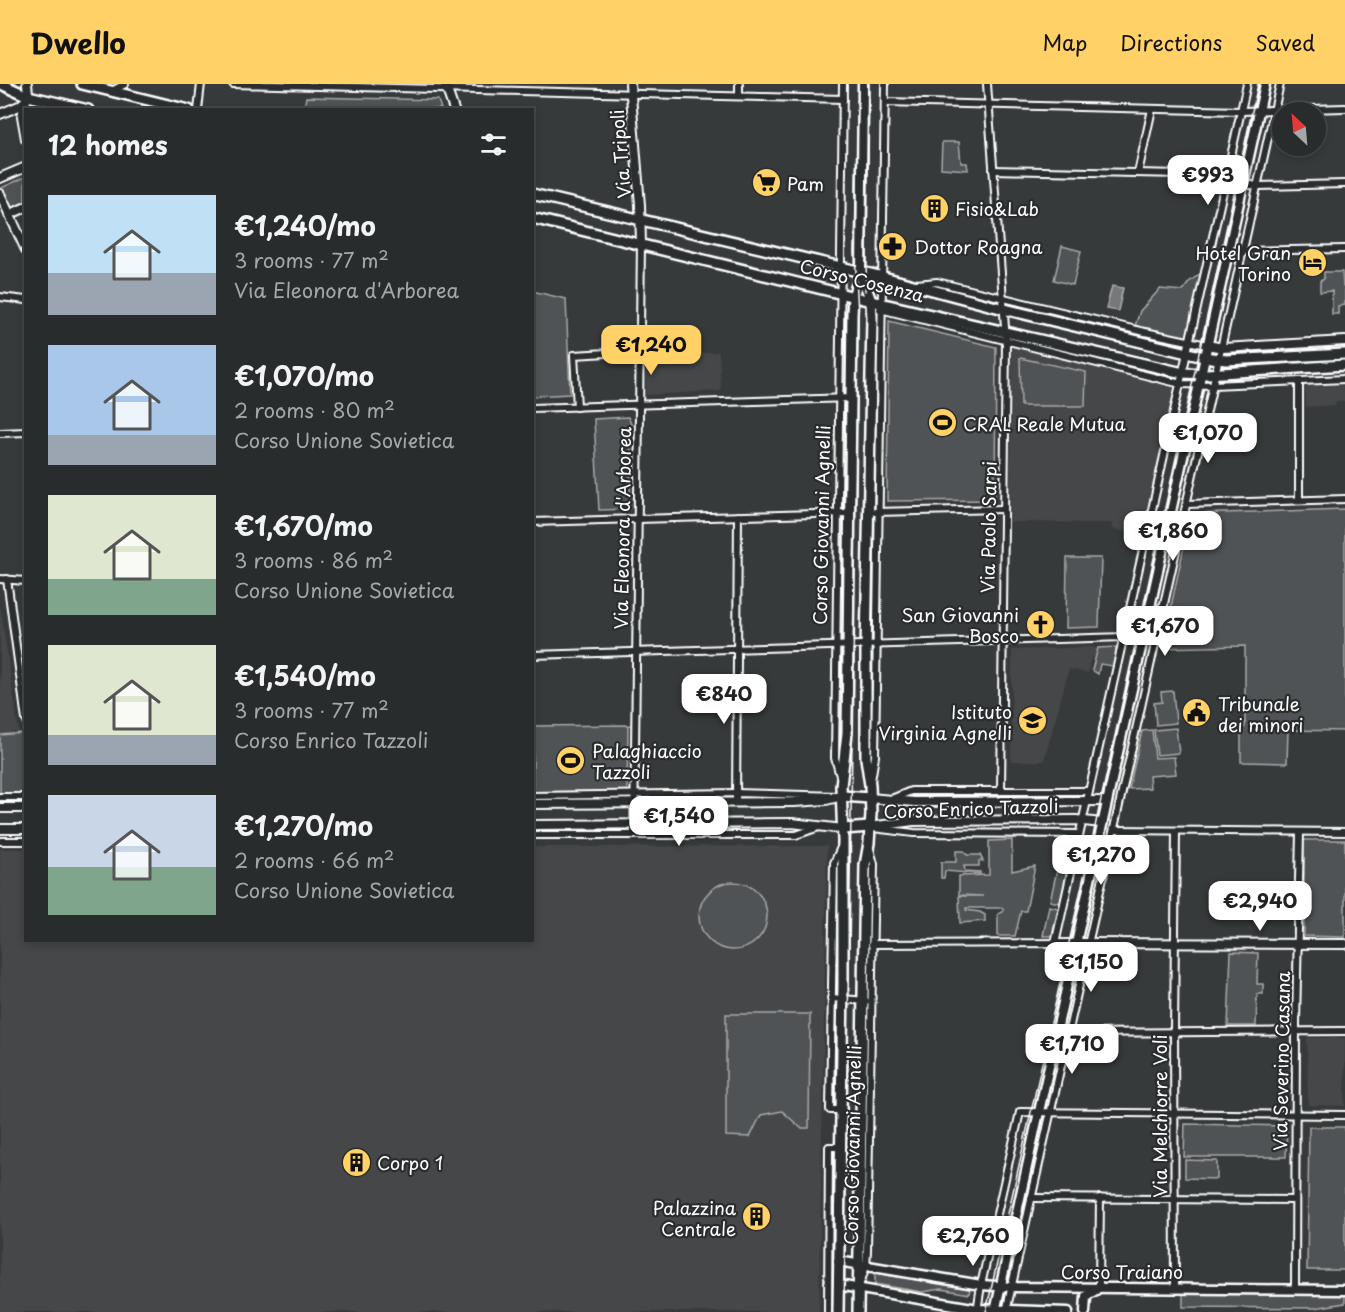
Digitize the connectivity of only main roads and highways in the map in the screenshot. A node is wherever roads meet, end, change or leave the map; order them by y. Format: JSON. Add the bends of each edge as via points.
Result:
{"nodes":[{"id":1,"x":1,"y":84,"type":"edge"},
{"id":2,"x":82,"y":84,"type":"edge"},
{"id":3,"x":863,"y":84,"type":"edge"},
{"id":4,"x":1265,"y":84,"type":"edge"},
{"id":5,"x":48,"y":105,"type":"edge"},
{"id":6,"x":72,"y":108,"type":"edge"},
{"id":7,"x":181,"y":108,"type":"edge"},
{"id":8,"x":534,"y":194,"type":"edge"},
{"id":9,"x":534,"y":218,"type":"edge"},
{"id":10,"x":861,"y":273,"type":"junction"},
{"id":11,"x":846,"y":294,"type":"junction"},
{"id":12,"x":877,"y":304,"type":"junction"},
{"id":13,"x":1345,"y":354,"type":"edge"},
{"id":14,"x":1204,"y":357,"type":"junction"},
{"id":15,"x":1345,"y":365,"type":"edge"},
{"id":16,"x":1201,"y":374,"type":"junction"},
{"id":17,"x":842,"y":796,"type":"junction"},
{"id":18,"x":870,"y":798,"type":"junction"},
{"id":19,"x":870,"y":827,"type":"junction"},
{"id":20,"x":843,"y":829,"type":"junction"},
{"id":21,"x":833,"y":1261,"type":"junction"},
{"id":22,"x":862,"y":1265,"type":"junction"},
{"id":23,"x":833,"y":1285,"type":"junction"},
{"id":24,"x":1001,"y":1286,"type":"junction"},
{"id":25,"x":858,"y":1288,"type":"junction"},
{"id":26,"x":1099,"y":1288,"type":"junction"},
{"id":27,"x":1345,"y":1290,"type":"edge"},
{"id":28,"x":977,"y":1310,"type":"edge"},
{"id":29,"x":995,"y":1311,"type":"edge"},
{"id":30,"x":838,"y":1312,"type":"edge"},
{"id":31,"x":858,"y":1312,"type":"edge"},
{"id":32,"x":1006,"y":1312,"type":"edge"},
{"id":33,"x":1068,"y":1312,"type":"edge"},
{"id":34,"x":1085,"y":1312,"type":"edge"}],
"edges":[{"from":1,"to":5,"type":"main road"},
{"from":2,"to":7,"type":"main road"},
{"from":3,"to":10,"type":"main road","name":"Corso Giovanni Agnelli"},
{"from":4,"to":14,"type":"main road"},
{"from":5,"to":6,"type":"main road"},
{"from":8,"to":10,"type":"main road","name":"Corso Cosenza"},
{"from":9,"to":11,"type":"main road","name":"Corso Cosenza"},
{"from":10,"to":11,"type":"main road","name":"Corso Giovanni Agnelli"},
{"from":10,"to":12,"type":"main road","name":"Corso Giovanni Agnelli"},
{"from":10,"to":14,"type":"main road","name":"Corso Cosenza","via":[[1003,304]]},
{"from":11,"to":12,"type":"main road","name":"Corso Cosenza"},
{"from":11,"to":17,"type":"main road","name":"Corso Giovanni Agnelli","via":[[852,314],[846,751]]},
{"from":12,"to":16,"type":"main road","name":"Corso Cosenza"},
{"from":12,"to":18,"type":"main road","name":"Corso Giovanni Agnelli","via":[[872,317],[876,399],[866,645]]},
{"from":13,"to":14,"type":"main road","name":"Corso Cosenza"},
{"from":14,"to":16,"type":"main road"},
{"from":15,"to":16,"type":"main road","name":"Corso Cosenza"},
{"from":16,"to":24,"type":"main road"},
{"from":17,"to":18,"type":"main road"},
{"from":17,"to":20,"type":"main road","name":"Corso Giovanni Agnelli"},
{"from":18,"to":19,"type":"main road","name":"Corso Giovanni Agnelli"},
{"from":19,"to":20,"type":"main road"},
{"from":19,"to":22,"type":"main road","name":"Corso Giovanni Agnelli","via":[[865,865],[867,1001]]},
{"from":20,"to":21,"type":"main road","name":"Corso Giovanni Agnelli","via":[[840,1218]]},
{"from":21,"to":22,"type":"main road","name":"Corso Traiano"},
{"from":21,"to":23,"type":"main road","name":"Corso Giovanni Agnelli"},
{"from":22,"to":24,"type":"main road","name":"Corso Traiano"},
{"from":22,"to":25,"type":"main road","name":"Corso Giovanni Agnelli"},
{"from":23,"to":25,"type":"main road"},
{"from":23,"to":30,"type":"main road","name":"Corso Giovanni Agnelli"},
{"from":24,"to":26,"type":"main road","name":"Corso Traiano"},
{"from":24,"to":29,"type":"main road"},
{"from":25,"to":28,"type":"main road"},
{"from":25,"to":31,"type":"main road","name":"Corso Giovanni Agnelli"},
{"from":26,"to":27,"type":"main road","name":"Corso Traiano"},
{"from":26,"to":34,"type":"main road","via":[[1086,1296]]},
{"from":28,"to":29,"type":"main road"},
{"from":29,"to":32,"type":"main road"},
{"from":32,"to":33,"type":"main road"}]}
